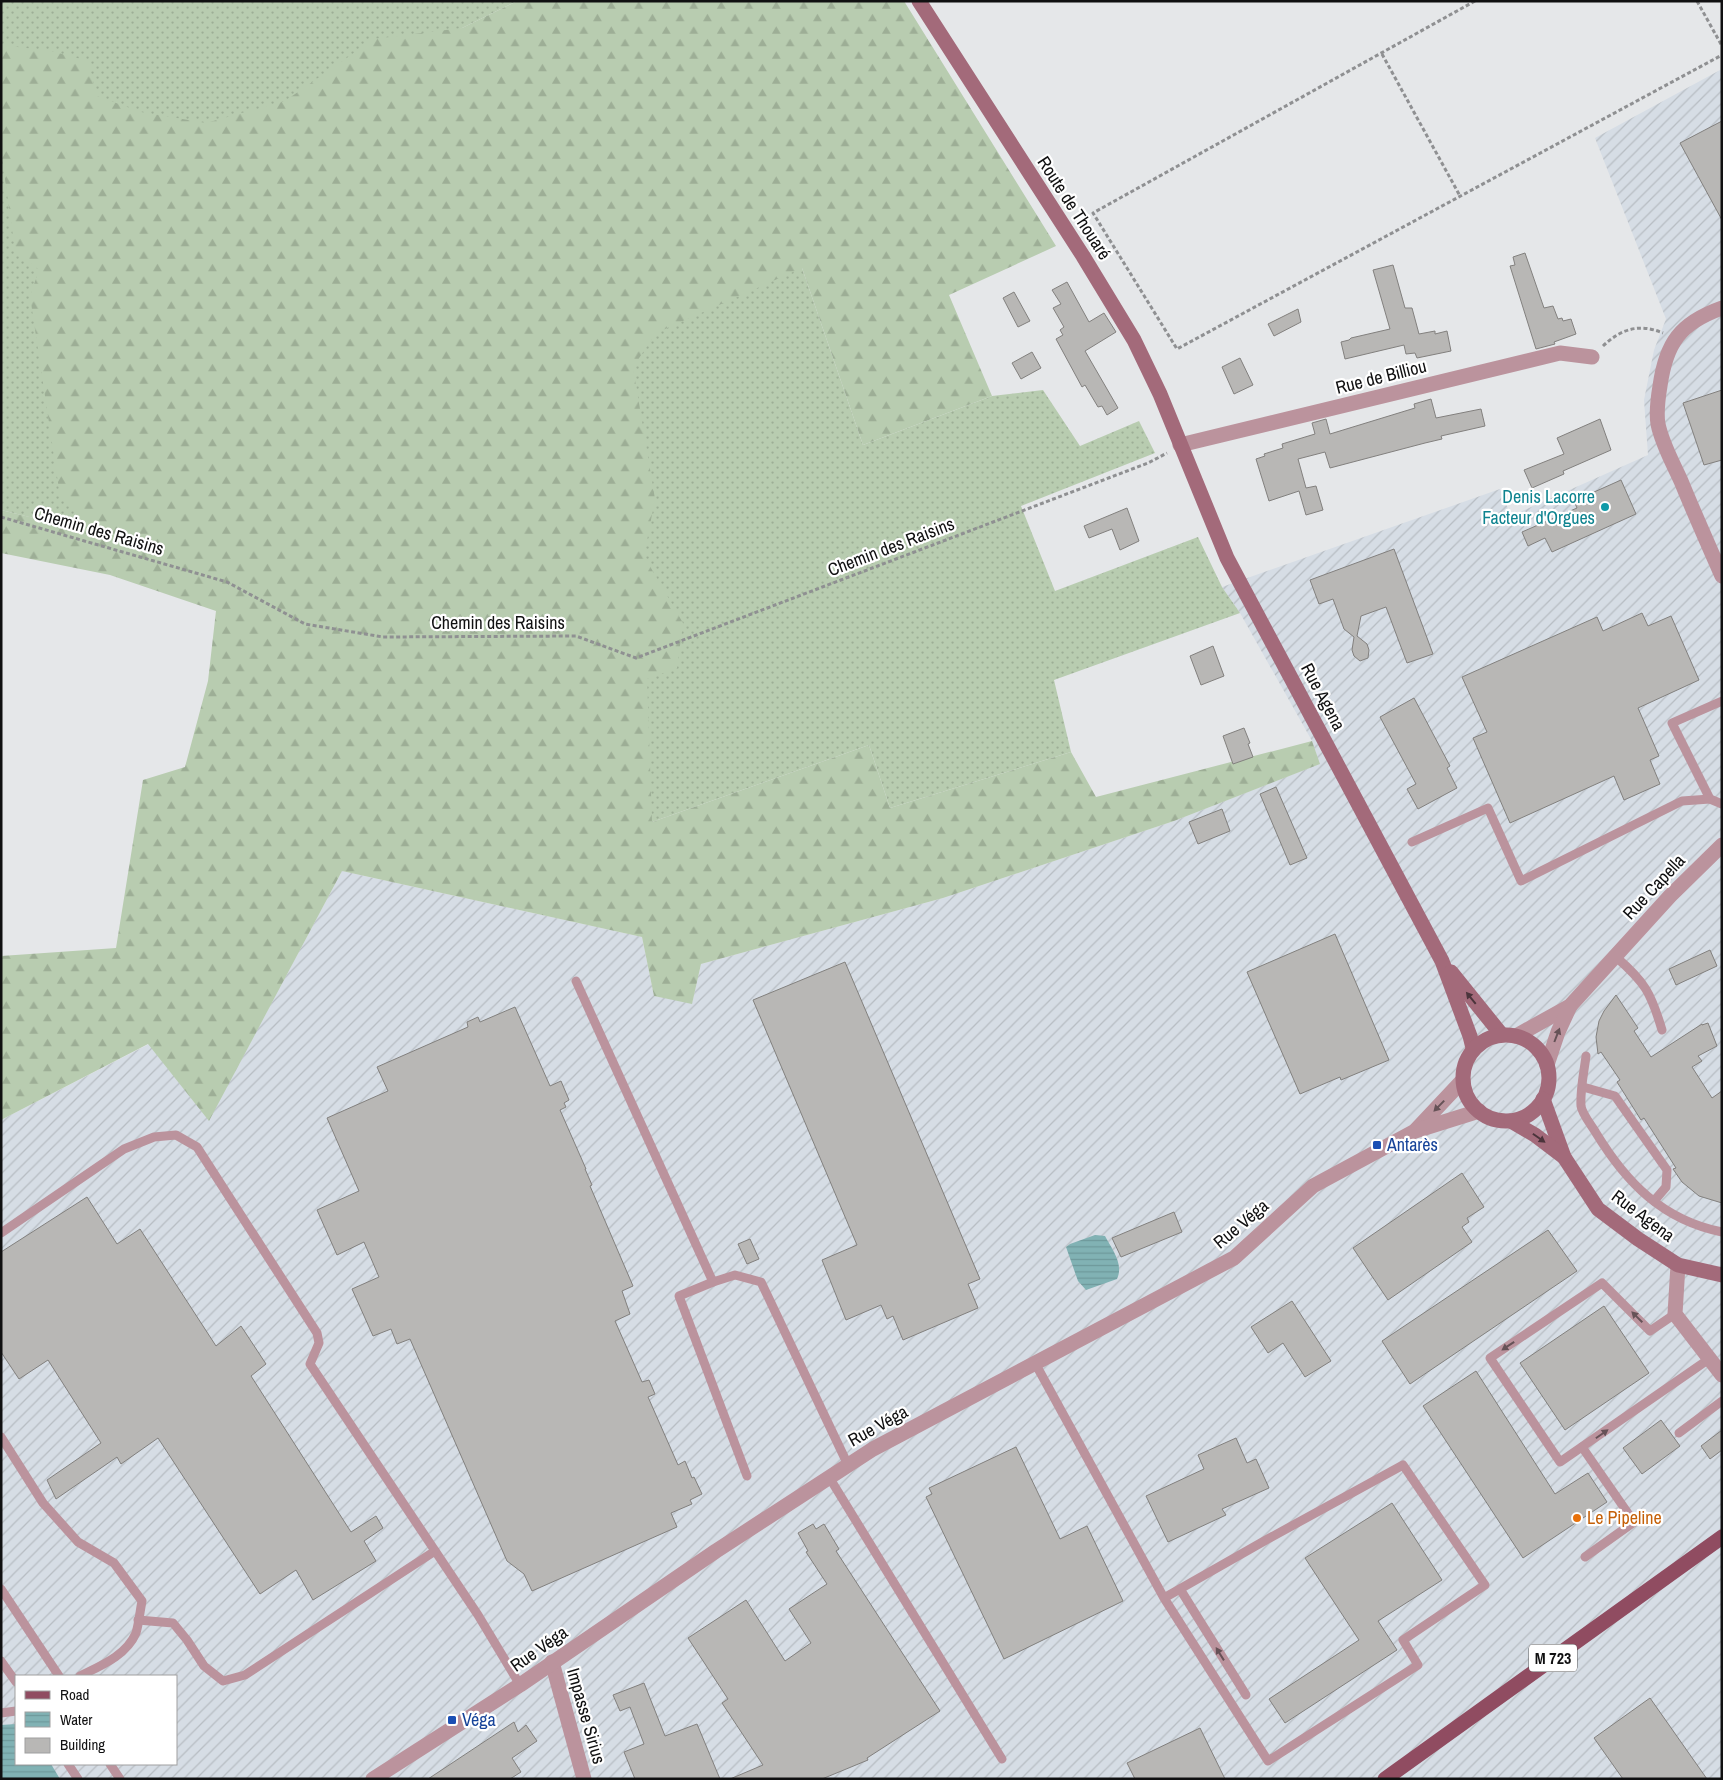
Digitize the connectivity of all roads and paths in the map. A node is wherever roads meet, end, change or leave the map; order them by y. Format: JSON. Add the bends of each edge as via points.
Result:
{"nodes":[{"id":1,"x":919,"y":1,"type":"edge"},
{"id":2,"x":1475,"y":1,"type":"edge"},
{"id":3,"x":1697,"y":1,"type":"edge"},
{"id":4,"x":1722,"y":46,"type":"edge"},
{"id":5,"x":1382,"y":54,"type":"junction"},
{"id":6,"x":1722,"y":55,"type":"edge"},
{"id":7,"x":1460,"y":196,"type":"junction"},
{"id":8,"x":1722,"y":308,"type":"edge"},
{"id":9,"x":1673,"y":340,"type":"junction"},
{"id":10,"x":1592,"y":357,"type":"joint"},
{"id":11,"x":1180,"y":446,"type":"junction"},
{"id":12,"x":1,"y":517,"type":"edge"},
{"id":13,"x":1722,"y":576,"type":"edge"},
{"id":14,"x":1722,"y":701,"type":"edge"},
{"id":15,"x":1710,"y":799,"type":"junction"},
{"id":16,"x":1722,"y":804,"type":"edge"},
{"id":17,"x":1412,"y":842,"type":"dead end"},
{"id":18,"x":1722,"y":845,"type":"edge"},
{"id":19,"x":1616,"y":957,"type":"junction"},
{"id":20,"x":1442,"y":961,"type":"junction"},
{"id":21,"x":576,"y":981,"type":"dead end"},
{"id":22,"x":1570,"y":1006,"type":"junction"},
{"id":23,"x":1662,"y":1030,"type":"dead end"},
{"id":24,"x":1500,"y":1034,"type":"junction"},
{"id":25,"x":1516,"y":1036,"type":"junction"},
{"id":26,"x":1473,"y":1048,"type":"junction"},
{"id":27,"x":1586,"y":1056,"type":"dead end"},
{"id":28,"x":1547,"y":1066,"type":"junction"},
{"id":29,"x":1463,"y":1080,"type":"junction"},
{"id":30,"x":1583,"y":1087,"type":"junction"},
{"id":31,"x":1543,"y":1099,"type":"junction"},
{"id":32,"x":1479,"y":1111,"type":"junction"},
{"id":33,"x":1511,"y":1121,"type":"junction"},
{"id":34,"x":1415,"y":1131,"type":"junction"},
{"id":35,"x":1564,"y":1156,"type":"junction"},
{"id":36,"x":1654,"y":1201,"type":"junction"},
{"id":37,"x":1722,"y":1232,"type":"edge"},
{"id":38,"x":1,"y":1234,"type":"edge"},
{"id":39,"x":1678,"y":1265,"type":"junction"},
{"id":40,"x":1722,"y":1275,"type":"edge"},
{"id":41,"x":713,"y":1282,"type":"junction"},
{"id":42,"x":1675,"y":1314,"type":"junction"},
{"id":43,"x":1709,"y":1359,"type":"junction"},
{"id":44,"x":1035,"y":1363,"type":"junction"},
{"id":45,"x":1722,"y":1375,"type":"edge"},
{"id":46,"x":1722,"y":1401,"type":"edge"},
{"id":47,"x":1679,"y":1433,"type":"dead end"},
{"id":48,"x":1,"y":1438,"type":"edge"},
{"id":49,"x":1582,"y":1447,"type":"junction"},
{"id":50,"x":848,"y":1465,"type":"junction"},
{"id":51,"x":747,"y":1476,"type":"dead end"},
{"id":52,"x":829,"y":1477,"type":"junction"},
{"id":53,"x":1722,"y":1537,"type":"edge"},
{"id":54,"x":435,"y":1551,"type":"junction"},
{"id":55,"x":1585,"y":1557,"type":"dead end"},
{"id":56,"x":1,"y":1589,"type":"edge"},
{"id":57,"x":1180,"y":1589,"type":"junction"},
{"id":58,"x":1164,"y":1598,"type":"junction"},
{"id":59,"x":138,"y":1620,"type":"junction"},
{"id":60,"x":1,"y":1661,"type":"edge"},
{"id":61,"x":552,"y":1662,"type":"junction"},
{"id":62,"x":58,"y":1675,"type":"edge"},
{"id":63,"x":82,"y":1675,"type":"edge"},
{"id":64,"x":15,"y":1681,"type":"edge"},
{"id":65,"x":520,"y":1685,"type":"junction"},
{"id":66,"x":1246,"y":1695,"type":"dead end"},
{"id":67,"x":15,"y":1711,"type":"edge"},
{"id":68,"x":1,"y":1712,"type":"edge"},
{"id":69,"x":1002,"y":1759,"type":"dead end"},
{"id":70,"x":69,"y":1765,"type":"edge"},
{"id":71,"x":111,"y":1765,"type":"edge"},
{"id":72,"x":78,"y":1779,"type":"edge"},
{"id":73,"x":120,"y":1779,"type":"edge"},
{"id":74,"x":373,"y":1779,"type":"edge"},
{"id":75,"x":584,"y":1779,"type":"edge"},
{"id":76,"x":1385,"y":1779,"type":"edge"}],
"edges":[{"from":1,"to":11,"type":"main road","name":"Route de Thouaré","via":[[1121,317],[1160,394]]},
{"from":2,"to":5,"type":"path"},
{"from":3,"to":4,"type":"path"},
{"from":5,"to":7,"type":"path"},
{"from":5,"to":7,"type":"path","via":[[1093,213],[1177,349]]},
{"from":6,"to":7,"type":"path"},
{"from":8,"to":9,"type":"street","via":[[1701,315]]},
{"from":9,"to":10,"type":"path","via":[[1651,328],[1628,330],[1615,336]]},
{"from":9,"to":13,"type":"street","via":[[1663,367],[1658,423]]},
{"from":10,"to":11,"type":"street","name":"Rue de Billiou","via":[[1560,353]]},
{"from":11,"to":12,"type":"path","name":"Chemin des Raisins","via":[[1148,463],[636,658],[576,636],[384,637],[305,624],[227,582]]},
{"from":11,"to":20,"type":"main road","name":"Rue Agena","via":[[1227,558]]},
{"from":14,"to":15,"type":"lane","via":[[1672,723]]},
{"from":15,"to":16,"type":"lane"},
{"from":15,"to":17,"type":"lane","via":[[1682,801],[1521,881],[1488,808]]},
{"from":18,"to":19,"type":"street","name":"Rue Capella","via":[[1670,896]]},
{"from":19,"to":22,"type":"street","name":"Rue Capella"},
{"from":19,"to":23,"type":"lane","via":[[1639,978],[1653,1001]]},
{"from":24,"to":20,"type":"main road","name":"Rue Agena","one_way":true},
{"from":20,"to":26,"type":"main road","name":"Rue Agena"},
{"from":21,"to":41,"type":"lane"},
{"from":22,"to":25,"type":"street","name":"Rue Capella"},
{"from":28,"to":22,"type":"street","name":"Rue Capella","one_way":true},
{"from":24,"to":25,"type":"main road"},
{"from":24,"to":26,"type":"main road","via":[[1486,1038]]},
{"from":25,"to":28,"type":"main road","via":[[1529,1042]]},
{"from":26,"to":29,"type":"main road","via":[[1466,1060]]},
{"from":27,"to":30,"type":"lane"},
{"from":28,"to":31,"type":"main road","via":[[1547,1088]]},
{"from":29,"to":32,"type":"main road","via":[[1470,1101]]},
{"from":29,"to":34,"type":"street","name":"Rue Véga","one_way":true},
{"from":30,"to":36,"type":"lane","via":[[1581,1108],[1613,1160],[1637,1188]]},
{"from":30,"to":36,"type":"lane","via":[[1615,1096],[1667,1170],[1666,1187]]},
{"from":31,"to":33,"type":"main road","via":[[1530,1114]]},
{"from":31,"to":35,"type":"main road","name":"Rue Agena"},
{"from":32,"to":33,"type":"main road"},
{"from":32,"to":34,"type":"street","name":"Rue Véga"},
{"from":33,"to":35,"type":"main road","name":"Rue Agena","one_way":true},
{"from":34,"to":44,"type":"street","name":"Rue Véga","via":[[1313,1186],[1234,1258]]},
{"from":35,"to":39,"type":"main road","name":"Rue Agena","via":[[1598,1208]]},
{"from":36,"to":37,"type":"lane","via":[[1689,1223]]},
{"from":38,"to":54,"type":"lane","via":[[124,1149],[154,1137],[176,1135],[197,1148],[317,1332],[319,1343],[310,1364]]},
{"from":39,"to":40,"type":"main road","name":"Rue Agena"},
{"from":39,"to":42,"type":"street"},
{"from":41,"to":50,"type":"lane","via":[[735,1275],[762,1282]]},
{"from":41,"to":51,"type":"lane","via":[[679,1296]]},
{"from":42,"to":43,"type":"street"},
{"from":42,"to":49,"type":"lane","one_way":true,"via":[[1650,1331],[1602,1283],[1490,1358],[1560,1462]]},
{"from":43,"to":45,"type":"street"},
{"from":49,"to":43,"type":"lane","one_way":true},
{"from":44,"to":50,"type":"street","name":"Rue Véga","via":[[881,1444]]},
{"from":44,"to":58,"type":"lane"},
{"from":46,"to":47,"type":"lane"},
{"from":48,"to":59,"type":"lane","via":[[43,1503],[78,1542],[114,1563],[135,1590],[142,1601]]},
{"from":49,"to":55,"type":"lane","via":[[1634,1522]]},
{"from":50,"to":52,"type":"street","name":"Rue Véga"},
{"from":52,"to":61,"type":"street","name":"Rue Véga"},
{"from":52,"to":69,"type":"lane"},
{"from":53,"to":76,"type":"main road","number":"M 723"},
{"from":54,"to":59,"type":"lane","via":[[245,1676],[223,1681],[204,1666],[173,1623]]},
{"from":54,"to":65,"type":"lane"},
{"from":56,"to":62,"type":"lane"},
{"from":57,"to":58,"type":"lane"},
{"from":57,"to":58,"type":"lane","via":[[1403,1465],[1485,1586],[1403,1640],[1418,1665],[1268,1761]]},
{"from":66,"to":57,"type":"lane","one_way":true},
{"from":59,"to":63,"type":"lane","via":[[136,1633],[115,1658]]},
{"from":60,"to":64,"type":"lane"},
{"from":61,"to":65,"type":"street","name":"Rue Véga"},
{"from":61,"to":75,"type":"street","name":"Impasse Sirius"},
{"from":65,"to":74,"type":"street","name":"Rue Véga"},
{"from":67,"to":68,"type":"lane"},
{"from":70,"to":72,"type":"lane"},
{"from":71,"to":73,"type":"lane"}]}
